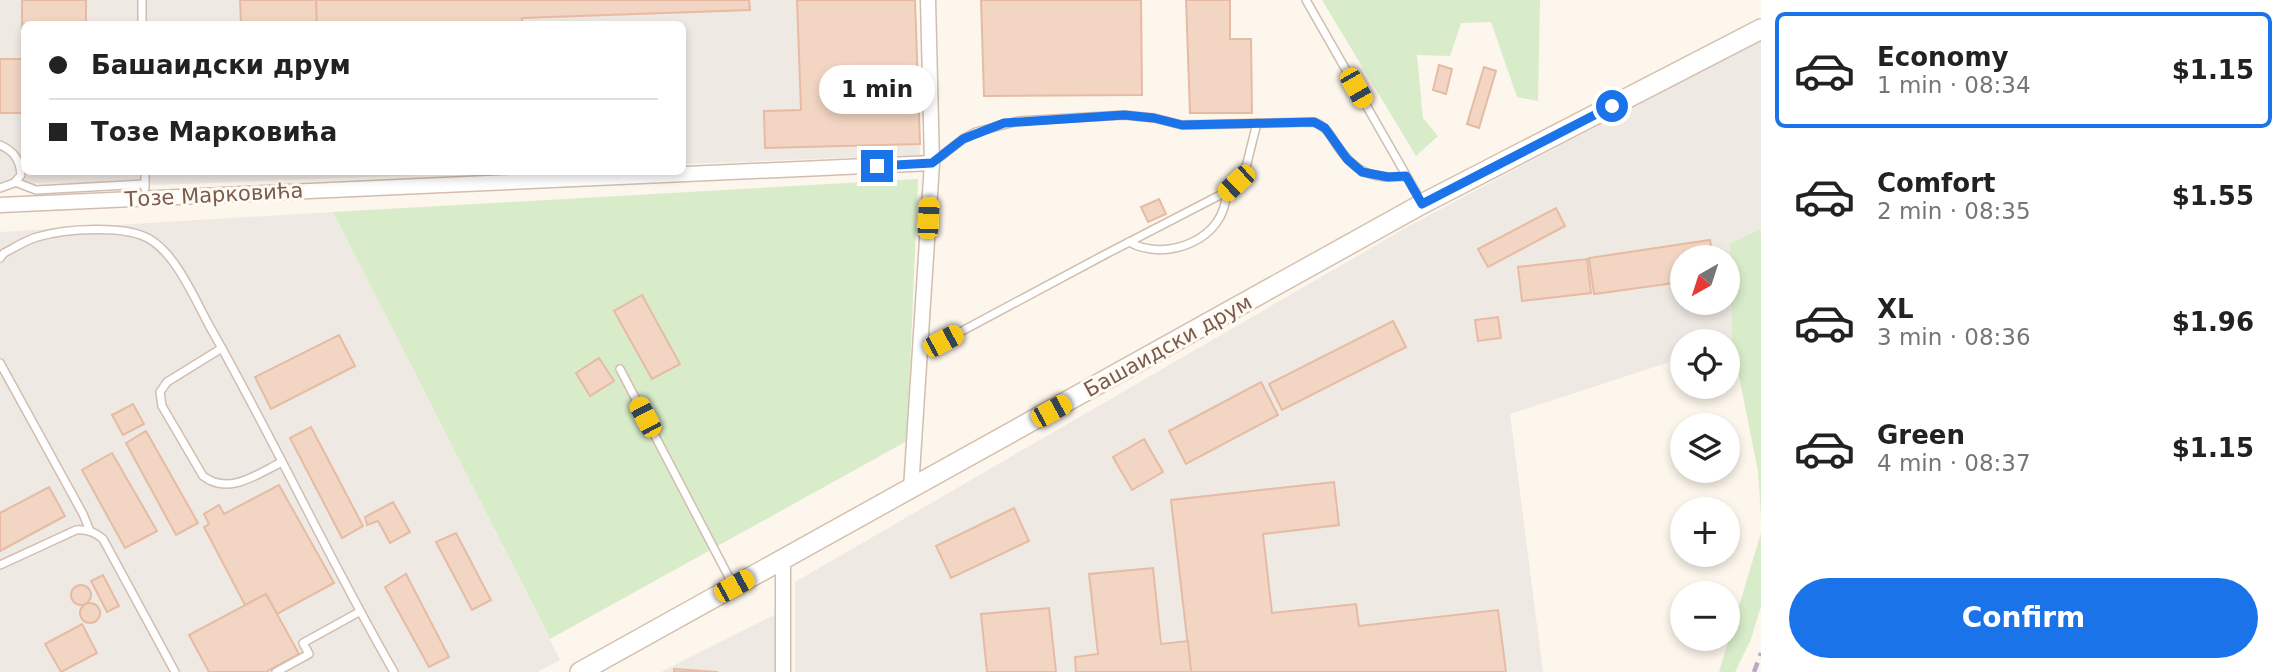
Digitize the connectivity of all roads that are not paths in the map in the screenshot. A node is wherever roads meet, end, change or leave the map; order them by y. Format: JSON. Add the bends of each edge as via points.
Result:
{"nodes":[{"id":1,"x":142,"y":0,"type":"edge"},
{"id":2,"x":928,"y":0,"type":"edge"},
{"id":3,"x":1306,"y":0,"type":"edge"},
{"id":4,"x":142,"y":21,"type":"edge"},
{"id":5,"x":1761,"y":29,"type":"edge"},
{"id":6,"x":1257,"y":123,"type":"junction"},
{"id":7,"x":0,"y":145,"type":"edge"},
{"id":8,"x":932,"y":163,"type":"junction"},
{"id":9,"x":686,"y":172,"type":"edge"},
{"id":10,"x":145,"y":175,"type":"edge"},
{"id":11,"x":595,"y":175,"type":"edge"},
{"id":12,"x":1406,"y":176,"type":"junction"},
{"id":13,"x":15,"y":182,"type":"junction"},
{"id":14,"x":0,"y":188,"type":"edge"},
{"id":15,"x":145,"y":191,"type":"junction"},
{"id":16,"x":1226,"y":192,"type":"junction"},
{"id":17,"x":1422,"y":204,"type":"junction"},
{"id":18,"x":0,"y":205,"type":"edge"},
{"id":19,"x":1129,"y":242,"type":"junction"},
{"id":20,"x":0,"y":258,"type":"edge"},
{"id":21,"x":222,"y":348,"type":"junction"},
{"id":22,"x":920,"y":354,"type":"junction"},
{"id":23,"x":0,"y":363,"type":"edge"},
{"id":24,"x":620,"y":369,"type":"dead end"},
{"id":25,"x":282,"y":462,"type":"junction"},
{"id":26,"x":911,"y":489,"type":"junction"},
{"id":27,"x":90,"y":531,"type":"junction"},
{"id":28,"x":783,"y":558,"type":"junction"},
{"id":29,"x":0,"y":565,"type":"edge"},
{"id":30,"x":734,"y":586,"type":"junction"},
{"id":31,"x":359,"y":611,"type":"junction"},
{"id":32,"x":175,"y":672,"type":"edge"},
{"id":33,"x":276,"y":672,"type":"edge"},
{"id":34,"x":394,"y":672,"type":"edge"},
{"id":35,"x":580,"y":672,"type":"edge"},
{"id":36,"x":783,"y":672,"type":"edge"}],
"edges":[{"from":1,"to":4,"type":"lane"},
{"from":2,"to":8,"type":"street"},
{"from":3,"to":12,"type":"lane"},
{"from":5,"to":17,"type":"street","name":"Башаидски друм"},
{"from":6,"to":8,"type":"lane","via":[[1182,125],[1124,115],[1018,121],[976,132]]},
{"from":6,"to":12,"type":"lane","via":[[1314,122],[1325,128],[1362,172]]},
{"from":6,"to":16,"type":"lane","via":[[1245,170]]},
{"from":7,"to":13,"type":"lane","via":[[20,163],[21,175]]},
{"from":8,"to":9,"type":"street","name":"Тозе Марковића"},
{"from":8,"to":22,"type":"street"},
{"from":10,"to":15,"type":"lane"},
{"from":11,"to":15,"type":"street","name":"Тозе Марковића"},
{"from":12,"to":17,"type":"lane"},
{"from":13,"to":14,"type":"lane"},
{"from":13,"to":15,"type":"lane","via":[[36,191]]},
{"from":15,"to":18,"type":"street","name":"Тозе Марковића"},
{"from":16,"to":19,"type":"lane"},
{"from":16,"to":19,"type":"lane","via":[[1222,214],[1208,232],[1189,245],[1169,249]]},
{"from":17,"to":26,"type":"street","name":"Башаидски друм"},
{"from":19,"to":22,"type":"lane"},
{"from":20,"to":21,"type":"lane","via":[[37,237],[100,229],[129,231],[151,239],[170,256]]},
{"from":21,"to":25,"type":"lane"},
{"from":21,"to":25,"type":"lane","via":[[167,382],[160,392],[162,406],[203,476],[214,483],[241,482]]},
{"from":22,"to":26,"type":"street"},
{"from":23,"to":27,"type":"lane"},
{"from":24,"to":30,"type":"lane"},
{"from":25,"to":31,"type":"lane"},
{"from":26,"to":28,"type":"street","name":"Башаидски друм"},
{"from":27,"to":29,"type":"lane","via":[[76,530]]},
{"from":27,"to":32,"type":"lane","via":[[103,539]]},
{"from":28,"to":30,"type":"street","name":"Башаидски друм"},
{"from":28,"to":36,"type":"street"},
{"from":30,"to":35,"type":"street","name":"Башаидски друм"},
{"from":31,"to":33,"type":"lane","via":[[303,643],[309,654]]},
{"from":31,"to":34,"type":"lane"}]}
